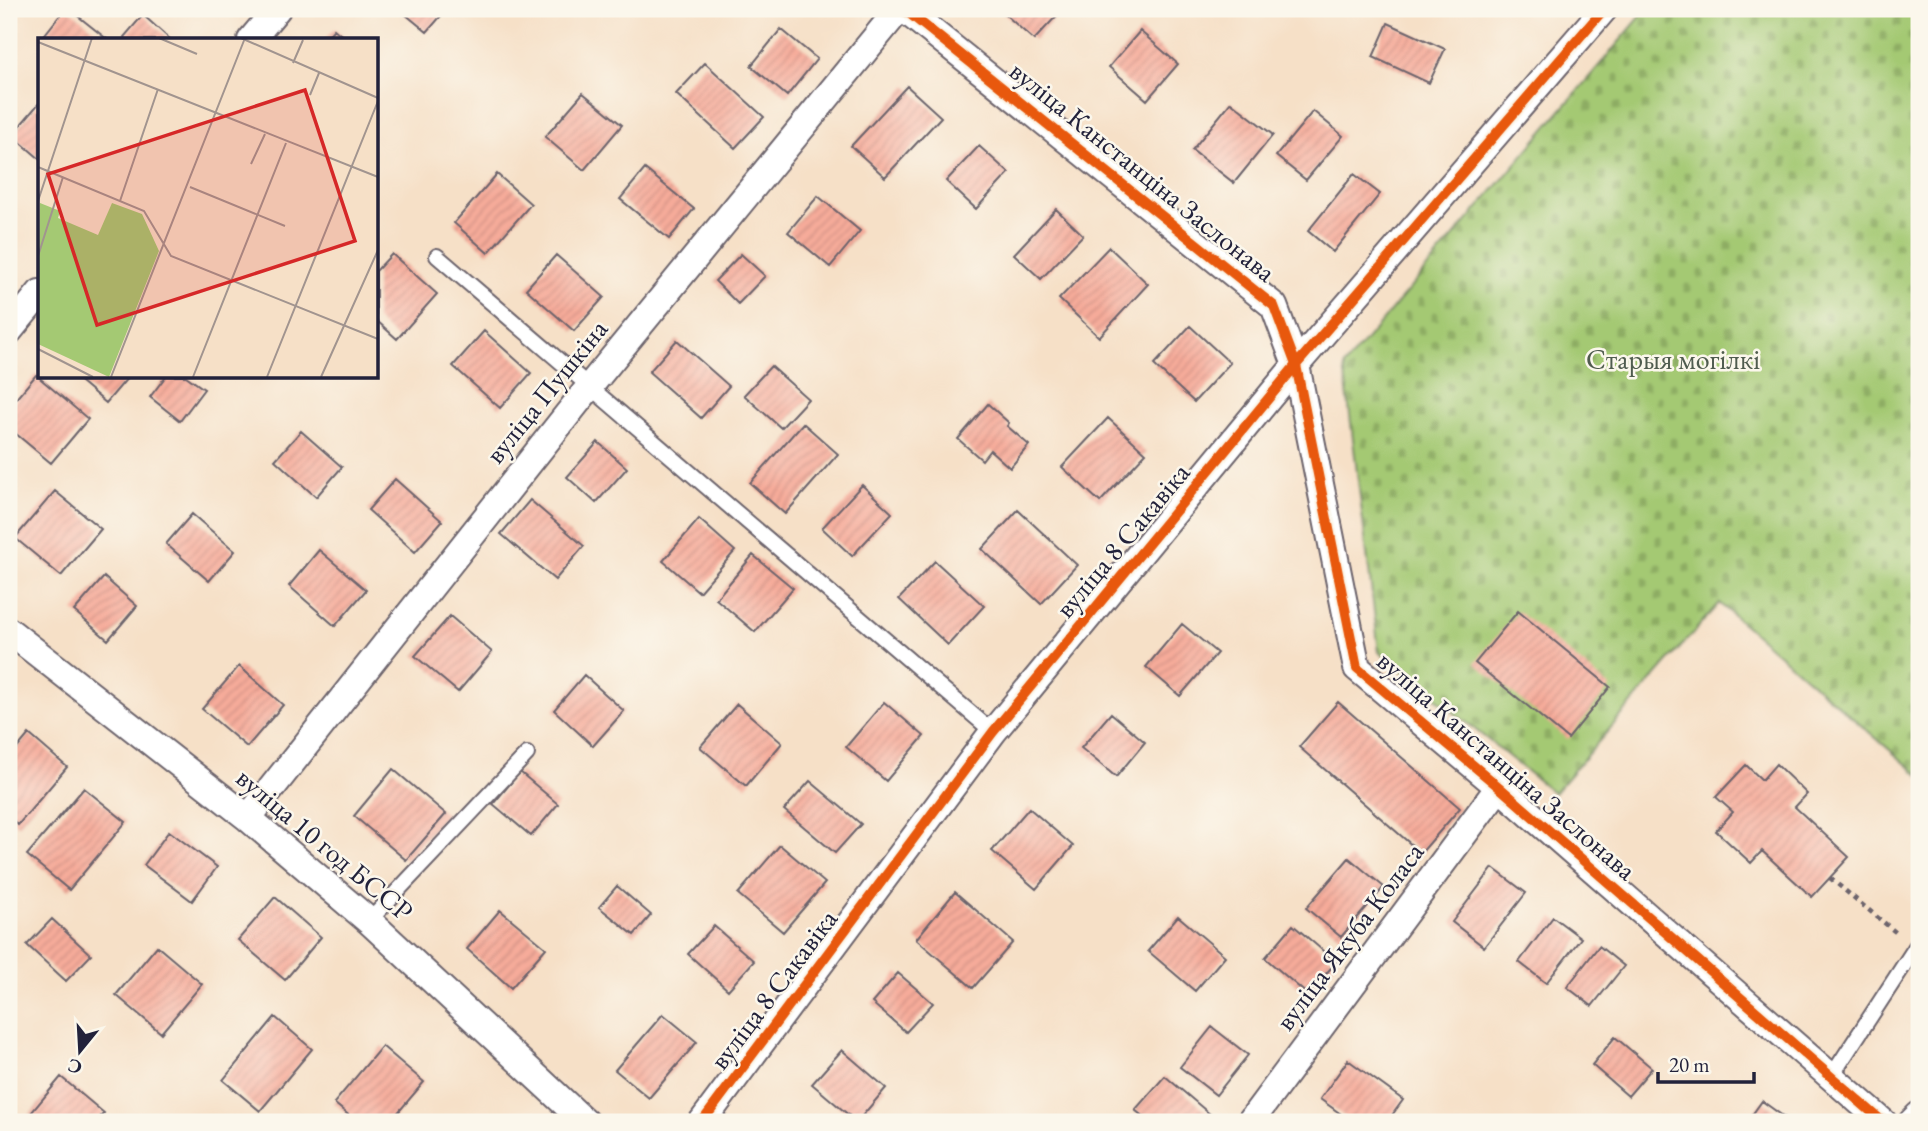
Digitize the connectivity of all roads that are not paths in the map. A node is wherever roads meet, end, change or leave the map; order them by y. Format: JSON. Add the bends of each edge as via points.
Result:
{"nodes":[{"id":1,"x":277,"y":9,"type":"edge"},
{"id":2,"x":899,"y":9,"type":"edge"},
{"id":3,"x":904,"y":9,"type":"edge"},
{"id":4,"x":1604,"y":9,"type":"edge"},
{"id":5,"x":253,"y":38,"type":"edge"},
{"id":6,"x":438,"y":256,"type":"dead end"},
{"id":7,"x":38,"y":295,"type":"edge"},
{"id":8,"x":9,"y":331,"type":"edge"},
{"id":9,"x":1296,"y":365,"type":"junction"},
{"id":10,"x":590,"y":386,"type":"junction"},
{"id":11,"x":9,"y":631,"type":"edge"},
{"id":12,"x":993,"y":732,"type":"junction"},
{"id":13,"x":527,"y":754,"type":"dead end"},
{"id":14,"x":1499,"y":787,"type":"junction"},
{"id":15,"x":248,"y":818,"type":"junction"},
{"id":16,"x":369,"y":920,"type":"junction"},
{"id":17,"x":1918,"y":944,"type":"edge"},
{"id":18,"x":1830,"y":1077,"type":"junction"},
{"id":19,"x":1919,"y":1115,"type":"edge"},
{"id":20,"x":586,"y":1122,"type":"edge"},
{"id":21,"x":702,"y":1122,"type":"edge"},
{"id":22,"x":1250,"y":1122,"type":"edge"},
{"id":23,"x":1883,"y":1122,"type":"edge"},
{"id":24,"x":1912,"y":1122,"type":"edge"}],
"edges":[{"from":1,"to":5,"type":"street"},
{"from":2,"to":10,"type":"street","name":"вуліца Пушкіна"},
{"from":3,"to":9,"type":"street","name":"вуліца Канстанціна Заслонава","via":[[1274,306]]},
{"from":4,"to":9,"type":"street","name":"вуліца 8 Сакавіка"},
{"from":6,"to":10,"type":"lane"},
{"from":7,"to":8,"type":"street"},
{"from":9,"to":12,"type":"street","name":"вуліца 8 Сакавіка"},
{"from":9,"to":14,"type":"street","name":"вуліца Канстанціна Заслонава","via":[[1357,668]]},
{"from":10,"to":12,"type":"lane"},
{"from":10,"to":15,"type":"street","name":"вуліца Пушкіна"},
{"from":11,"to":15,"type":"street","name":"вуліца 10 год БССР"},
{"from":12,"to":21,"type":"street","name":"вуліца 8 Сакавіка"},
{"from":13,"to":16,"type":"lane"},
{"from":14,"to":18,"type":"street","name":"вуліца Канстанціна Заслонава"},
{"from":14,"to":22,"type":"street","name":"вуліца Якуба Коласа"},
{"from":15,"to":16,"type":"street","name":"вуліца 10 год БССР"},
{"from":16,"to":20,"type":"street","name":"вуліца 10 год БССР"},
{"from":17,"to":18,"type":"lane"},
{"from":18,"to":23,"type":"street","name":"вуліца Канстанціна Заслонава"},
{"from":19,"to":24,"type":"street"}]}
